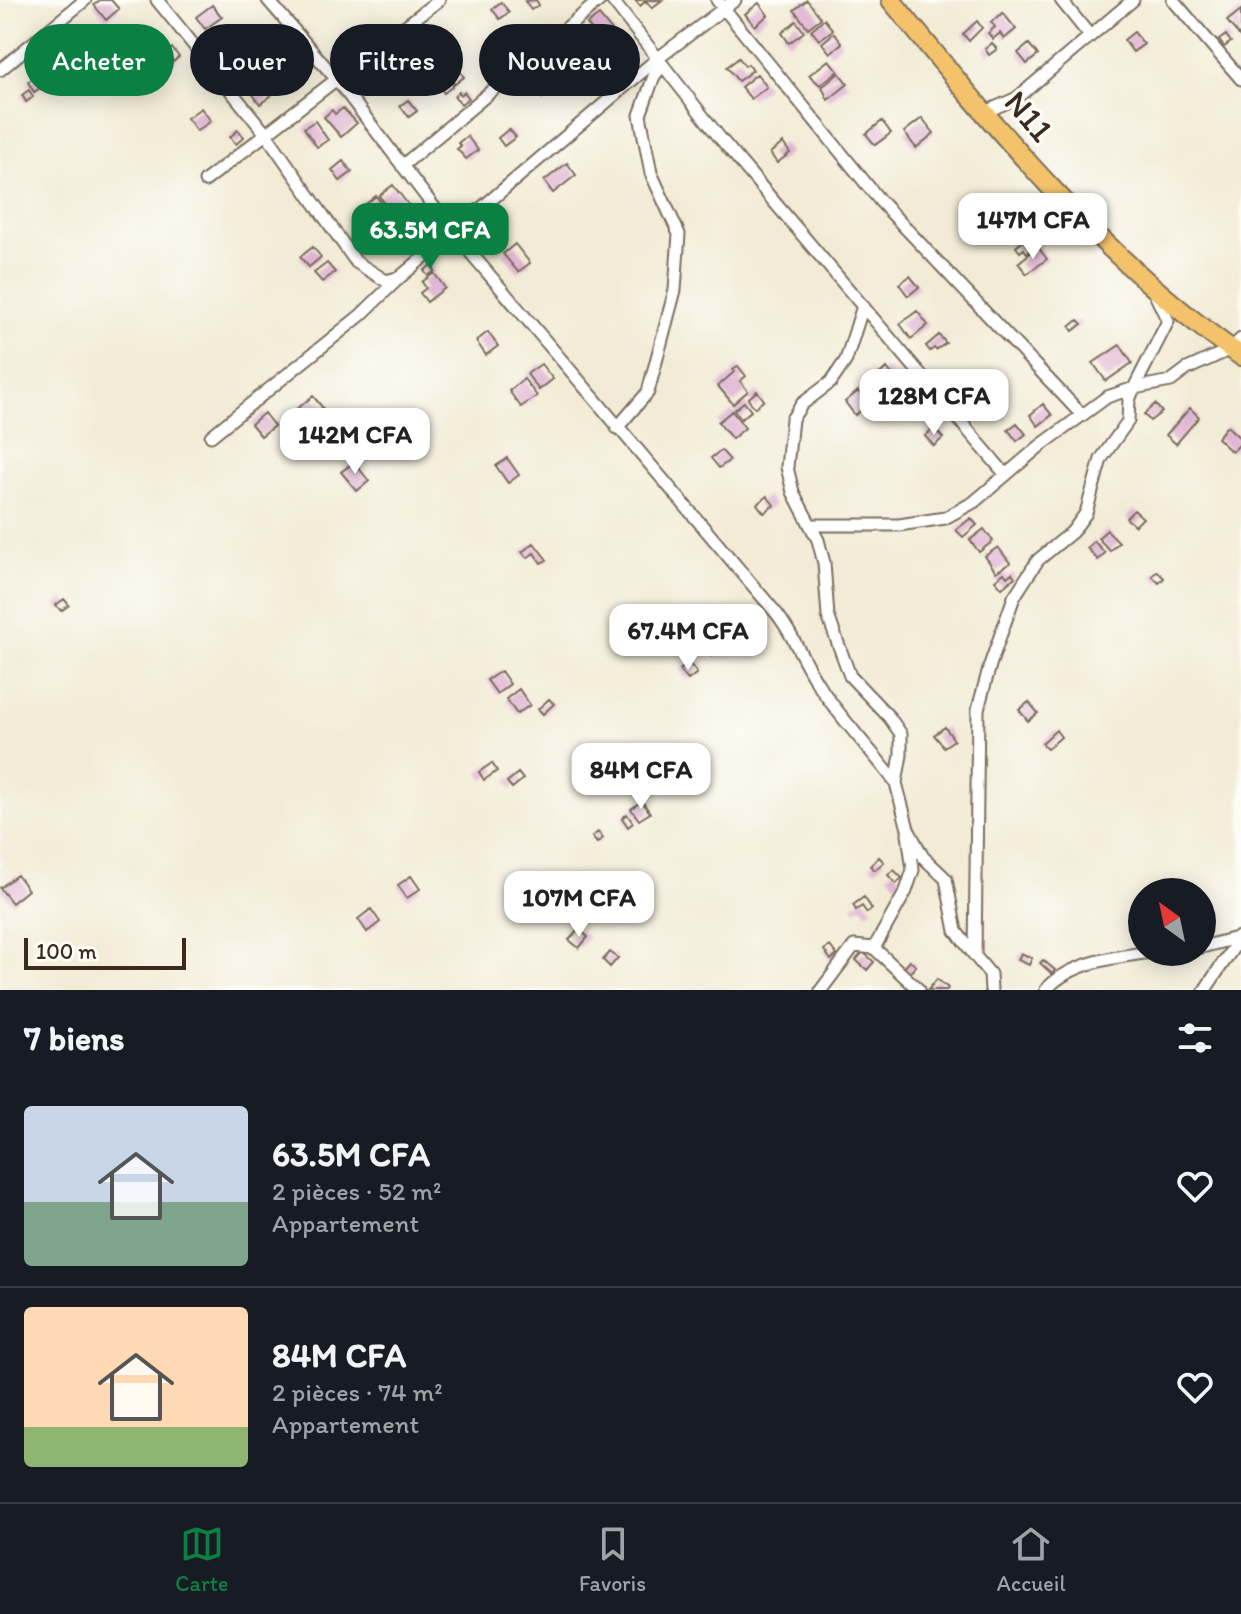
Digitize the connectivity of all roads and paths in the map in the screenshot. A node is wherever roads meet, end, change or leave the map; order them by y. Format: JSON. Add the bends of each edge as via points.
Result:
{"nodes":[{"id":1,"x":85,"y":0,"type":"edge"},
{"id":2,"x":157,"y":0,"type":"edge"},
{"id":3,"x":268,"y":0,"type":"edge"},
{"id":4,"x":439,"y":0,"type":"edge"},
{"id":5,"x":600,"y":0,"type":"edge"},
{"id":6,"x":612,"y":0,"type":"edge"},
{"id":7,"x":735,"y":0,"type":"edge"},
{"id":8,"x":891,"y":0,"type":"edge"},
{"id":9,"x":1061,"y":0,"type":"edge"},
{"id":10,"x":1133,"y":0,"type":"edge"},
{"id":11,"x":1173,"y":0,"type":"edge"},
{"id":12,"x":720,"y":4,"type":"edge"},
{"id":13,"x":408,"y":24,"type":"edge"},
{"id":14,"x":1090,"y":36,"type":"junction"},
{"id":15,"x":660,"y":62,"type":"junction"},
{"id":16,"x":0,"y":70,"type":"edge"},
{"id":17,"x":330,"y":72,"type":"edge"},
{"id":18,"x":1241,"y":79,"type":"edge"},
{"id":19,"x":330,"y":85,"type":"edge"},
{"id":20,"x":349,"y":96,"type":"edge"},
{"id":21,"x":983,"y":113,"type":"junction"},
{"id":22,"x":266,"y":134,"type":"junction"},
{"id":23,"x":402,"y":166,"type":"junction"},
{"id":24,"x":205,"y":181,"type":"dead end"},
{"id":25,"x":453,"y":232,"type":"junction"},
{"id":26,"x":399,"y":278,"type":"junction"},
{"id":27,"x":1150,"y":284,"type":"junction"},
{"id":28,"x":863,"y":306,"type":"junction"},
{"id":29,"x":1238,"y":348,"type":"edge"},
{"id":30,"x":1134,"y":388,"type":"junction"},
{"id":31,"x":1082,"y":415,"type":"junction"},
{"id":32,"x":617,"y":428,"type":"junction"},
{"id":33,"x":211,"y":436,"type":"dead end"},
{"id":34,"x":1006,"y":475,"type":"junction"},
{"id":35,"x":811,"y":525,"type":"junction"},
{"id":36,"x":896,"y":783,"type":"junction"},
{"id":37,"x":908,"y":829,"type":"junction"},
{"id":38,"x":1240,"y":936,"type":"edge"},
{"id":39,"x":1216,"y":943,"type":"edge"},
{"id":40,"x":874,"y":948,"type":"junction"},
{"id":41,"x":975,"y":956,"type":"junction"},
{"id":42,"x":1128,"y":957,"type":"edge"},
{"id":43,"x":821,"y":990,"type":"edge"},
{"id":44,"x":919,"y":990,"type":"edge"},
{"id":45,"x":991,"y":990,"type":"edge"},
{"id":46,"x":1046,"y":990,"type":"edge"},
{"id":47,"x":1205,"y":990,"type":"edge"}],
"edges":[{"from":1,"to":16,"type":"street"},
{"from":2,"to":22,"type":"street"},
{"from":3,"to":17,"type":"street"},
{"from":4,"to":13,"type":"street"},
{"from":5,"to":23,"type":"street"},
{"from":6,"to":15,"type":"street"},
{"from":7,"to":12,"type":"street"},
{"from":8,"to":21,"type":"main road","name":"N11"},
{"from":9,"to":14,"type":"street"},
{"from":10,"to":14,"type":"street"},
{"from":11,"to":18,"type":"street"},
{"from":12,"to":15,"type":"street"},
{"from":12,"to":31,"type":"street","via":[[881,202]]},
{"from":14,"to":21,"type":"street","via":[[1017,98]]},
{"from":15,"to":25,"type":"street"},
{"from":15,"to":28,"type":"street"},
{"from":15,"to":32,"type":"street","via":[[640,115],[651,173],[679,234],[675,290],[648,392]]},
{"from":19,"to":22,"type":"street"},
{"from":20,"to":23,"type":"street"},
{"from":21,"to":27,"type":"main road","name":"N11","via":[[1094,234]]},
{"from":22,"to":24,"type":"street"},
{"from":22,"to":26,"type":"street","via":[[356,262],[386,281]]},
{"from":23,"to":25,"type":"street"},
{"from":25,"to":26,"type":"street"},
{"from":25,"to":32,"type":"street"},
{"from":26,"to":33,"type":"street"},
{"from":27,"to":29,"type":"main road","name":"N11"},
{"from":27,"to":30,"type":"street","via":[[1168,321]]},
{"from":28,"to":34,"type":"street"},
{"from":28,"to":35,"type":"street","via":[[846,360],[792,419],[787,467],[793,492]]},
{"from":29,"to":30,"type":"street","via":[[1171,381]]},
{"from":30,"to":31,"type":"street","via":[[1107,397]]},
{"from":30,"to":41,"type":"street","via":[[1128,421],[1101,459],[1086,513],[1038,560],[1014,597],[986,680],[978,709]]},
{"from":31,"to":34,"type":"street"},
{"from":32,"to":36,"type":"street","via":[[789,629],[817,683]]},
{"from":34,"to":35,"type":"street","via":[[945,518],[899,525]]},
{"from":35,"to":36,"type":"street","via":[[822,553],[828,616],[850,676],[901,734]]},
{"from":36,"to":37,"type":"street"},
{"from":37,"to":40,"type":"street","via":[[913,870]]},
{"from":37,"to":41,"type":"street","via":[[923,857],[946,879],[956,931]]},
{"from":38,"to":39,"type":"street"},
{"from":38,"to":47,"type":"street"},
{"from":40,"to":43,"type":"street","via":[[854,946]]},
{"from":40,"to":44,"type":"street"},
{"from":41,"to":45,"type":"street","via":[[990,974]]},
{"from":42,"to":46,"type":"street","via":[[1092,964],[1055,979]]}]}
